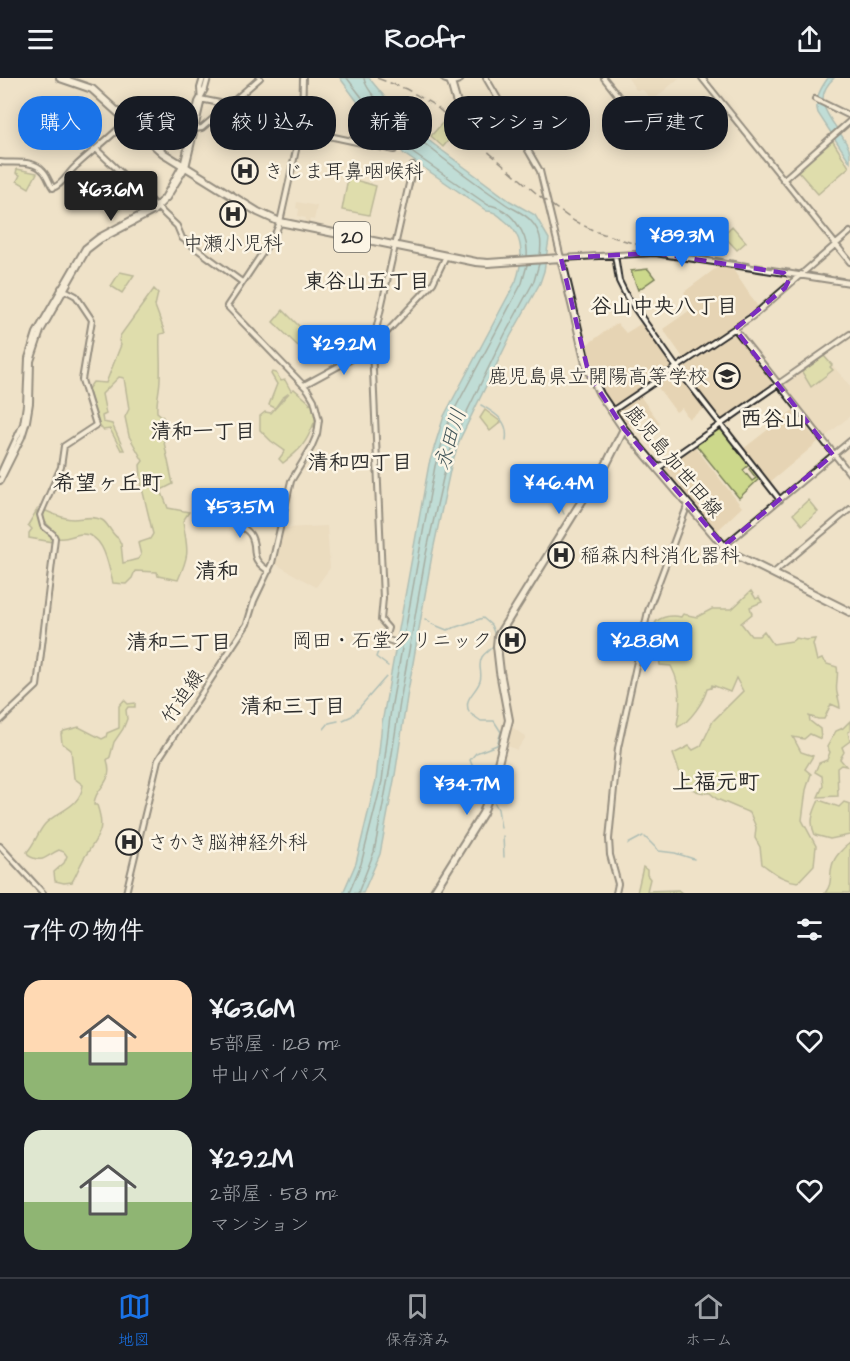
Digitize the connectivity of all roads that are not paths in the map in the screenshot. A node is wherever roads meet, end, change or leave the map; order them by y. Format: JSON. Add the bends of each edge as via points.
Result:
{"nodes":[{"id":1,"x":60,"y":78,"type":"edge"},
{"id":2,"x":205,"y":78,"type":"edge"},
{"id":3,"x":260,"y":78,"type":"edge"},
{"id":4,"x":303,"y":78,"type":"edge"},
{"id":5,"x":459,"y":78,"type":"edge"},
{"id":6,"x":486,"y":78,"type":"edge"},
{"id":7,"x":604,"y":78,"type":"edge"},
{"id":8,"x":702,"y":78,"type":"edge"},
{"id":9,"x":448,"y":79,"type":"edge"},
{"id":10,"x":238,"y":96,"type":"edge"},
{"id":11,"x":302,"y":96,"type":"edge"},
{"id":12,"x":454,"y":96,"type":"edge"},
{"id":13,"x":496,"y":96,"type":"edge"},
{"id":14,"x":618,"y":96,"type":"edge"},
{"id":15,"x":200,"y":99,"type":"junction"},
{"id":16,"x":815,"y":99,"type":"dead end"},
{"id":17,"x":210,"y":102,"type":"edge"},
{"id":18,"x":114,"y":108,"type":"edge"},
{"id":19,"x":198,"y":116,"type":"edge"},
{"id":20,"x":850,"y":116,"type":"edge"},
{"id":21,"x":850,"y":121,"type":"edge"},
{"id":22,"x":114,"y":132,"type":"edge"},
{"id":23,"x":102,"y":143,"type":"edge"},
{"id":24,"x":95,"y":150,"type":"edge"},
{"id":25,"x":97,"y":150,"type":"edge"},
{"id":26,"x":159,"y":150,"type":"edge"},
{"id":27,"x":189,"y":150,"type":"edge"},
{"id":28,"x":296,"y":150,"type":"edge"},
{"id":29,"x":528,"y":150,"type":"edge"},
{"id":30,"x":0,"y":162,"type":"edge"},
{"id":31,"x":184,"y":166,"type":"junction"},
{"id":32,"x":413,"y":166,"type":"dead end"},
{"id":33,"x":783,"y":180,"type":"junction"},
{"id":34,"x":157,"y":207,"type":"junction"},
{"id":35,"x":279,"y":222,"type":"junction"},
{"id":36,"x":850,"y":232,"type":"edge"},
{"id":37,"x":836,"y":245,"type":"junction"},
{"id":38,"x":395,"y":246,"type":"junction"},
{"id":39,"x":615,"y":255,"type":"junction"},
{"id":40,"x":446,"y":256,"type":"junction"},
{"id":41,"x":561,"y":258,"type":"junction"},
{"id":42,"x":850,"y":262,"type":"edge"},
{"id":43,"x":784,"y":273,"type":"junction"},
{"id":44,"x":800,"y":275,"type":"junction"},
{"id":45,"x":242,"y":282,"type":"junction"},
{"id":46,"x":850,"y":284,"type":"edge"},
{"id":47,"x":62,"y":288,"type":"junction"},
{"id":48,"x":785,"y":288,"type":"junction"},
{"id":49,"x":735,"y":329,"type":"junction"},
{"id":50,"x":850,"y":334,"type":"edge"},
{"id":51,"x":372,"y":348,"type":"junction"},
{"id":52,"x":677,"y":368,"type":"junction"},
{"id":53,"x":778,"y":384,"type":"junction"},
{"id":54,"x":304,"y":385,"type":"junction"},
{"id":55,"x":612,"y":411,"type":"junction"},
{"id":56,"x":720,"y":424,"type":"junction"},
{"id":57,"x":624,"y":429,"type":"junction"},
{"id":58,"x":850,"y":441,"type":"edge"},
{"id":59,"x":833,"y":455,"type":"junction"},
{"id":60,"x":658,"y":468,"type":"junction"},
{"id":61,"x":0,"y":474,"type":"edge"},
{"id":62,"x":850,"y":474,"type":"edge"},
{"id":63,"x":0,"y":481,"type":"edge"},
{"id":64,"x":780,"y":500,"type":"junction"},
{"id":65,"x":688,"y":503,"type":"junction"},
{"id":66,"x":198,"y":509,"type":"dead end"},
{"id":67,"x":850,"y":509,"type":"edge"},
{"id":68,"x":724,"y":546,"type":"junction"},
{"id":69,"x":269,"y":571,"type":"junction"},
{"id":70,"x":775,"y":574,"type":"junction"},
{"id":71,"x":850,"y":612,"type":"edge"},
{"id":72,"x":394,"y":642,"type":"dead end"},
{"id":73,"x":0,"y":721,"type":"edge"},
{"id":74,"x":0,"y":846,"type":"edge"},
{"id":75,"x":43,"y":893,"type":"edge"},
{"id":76,"x":126,"y":893,"type":"edge"},
{"id":77,"x":433,"y":893,"type":"edge"},
{"id":78,"x":616,"y":893,"type":"edge"}],
"edges":[{"from":1,"to":18,"type":"main road","number":"20","via":[[92,88]]},
{"from":2,"to":15,"type":"street"},
{"from":3,"to":10,"type":"street"},
{"from":4,"to":11,"type":"street","name":"竹迫線"},
{"from":5,"to":9,"type":"highway"},
{"from":6,"to":13,"type":"street"},
{"from":7,"to":14,"type":"street"},
{"from":8,"to":33,"type":"street"},
{"from":9,"to":12,"type":"main road"},
{"from":15,"to":17,"type":"street"},
{"from":15,"to":19,"type":"street"},
{"from":15,"to":31,"type":"street"},
{"from":16,"to":20,"type":"street"},
{"from":21,"to":33,"type":"street"},
{"from":22,"to":23,"type":"street"},
{"from":24,"to":30,"type":"street","via":[[53,188],[39,167]]},
{"from":25,"to":34,"type":"street"},
{"from":26,"to":31,"type":"main road","number":"20"},
{"from":27,"to":31,"type":"street"},
{"from":28,"to":35,"type":"street","name":"竹迫線"},
{"from":29,"to":41,"type":"street","via":[[540,171]]},
{"from":31,"to":34,"type":"street"},
{"from":31,"to":35,"type":"main road","number":"20"},
{"from":32,"to":38,"type":"street"},
{"from":33,"to":37,"type":"street"},
{"from":34,"to":45,"type":"street","via":[[177,226],[182,238]]},
{"from":34,"to":47,"type":"street","via":[[91,247]]},
{"from":35,"to":38,"type":"main road","number":"20"},
{"from":35,"to":45,"type":"street","name":"竹迫線"},
{"from":36,"to":37,"type":"street"},
{"from":37,"to":42,"type":"street"},
{"from":37,"to":44,"type":"street"},
{"from":38,"to":40,"type":"main road","number":"20"},
{"from":38,"to":51,"type":"street"},
{"from":39,"to":41,"type":"street"},
{"from":39,"to":43,"type":"street","via":[[655,253]]},
{"from":39,"to":52,"type":"street","via":[[623,292]]},
{"from":40,"to":41,"type":"main road","number":"20","via":[[488,263]]},
{"from":40,"to":51,"type":"street","via":[[433,283]]},
{"from":41,"to":55,"type":"main road","name":"鹿児島加世田線","via":[[587,367]]},
{"from":43,"to":44,"type":"street"},
{"from":43,"to":48,"type":"street","via":[[789,280]]},
{"from":44,"to":46,"type":"street"},
{"from":44,"to":48,"type":"street"},
{"from":45,"to":54,"type":"street","name":"竹迫線","via":[[228,308]]},
{"from":47,"to":61,"type":"street","via":[[34,339],[27,369],[25,416]]},
{"from":47,"to":63,"type":"street","via":[[35,346],[27,421]]},
{"from":47,"to":73,"type":"street","via":[[78,298],[92,320],[82,380],[96,425],[64,446],[61,467],[40,515],[43,526],[54,538],[38,684]]},
{"from":48,"to":49,"type":"street"},
{"from":49,"to":52,"type":"street"},
{"from":49,"to":53,"type":"street"},
{"from":50,"to":53,"type":"street"},
{"from":51,"to":54,"type":"street"},
{"from":51,"to":72,"type":"street","via":[[381,619],[388,628],[386,639]]},
{"from":52,"to":55,"type":"street"},
{"from":52,"to":56,"type":"street"},
{"from":53,"to":56,"type":"street"},
{"from":53,"to":59,"type":"street"},
{"from":54,"to":69,"type":"street","name":"竹迫線","via":[[314,400],[318,429],[291,484]]},
{"from":55,"to":57,"type":"main road","name":"鹿児島加世田線"},
{"from":56,"to":60,"type":"street"},
{"from":56,"to":64,"type":"street"},
{"from":57,"to":60,"type":"main road","name":"鹿児島加世田線"},
{"from":57,"to":77,"type":"main road","via":[[606,467],[498,636],[508,720],[492,787],[483,813]]},
{"from":58,"to":59,"type":"street"},
{"from":59,"to":62,"type":"street"},
{"from":59,"to":64,"type":"street"},
{"from":60,"to":65,"type":"main road","name":"鹿児島加世田線"},
{"from":64,"to":68,"type":"street"},
{"from":65,"to":68,"type":"main road","name":"鹿児島加世田線"},
{"from":65,"to":78,"type":"street","via":[[648,610],[618,748],[609,839],[618,884]]},
{"from":66,"to":69,"type":"street","via":[[247,531],[256,559]]},
{"from":67,"to":70,"type":"street"},
{"from":68,"to":70,"type":"main road","name":"鹿児島加世田線"},
{"from":69,"to":76,"type":"street","name":"竹迫線","via":[[245,628],[158,760]]},
{"from":70,"to":71,"type":"main road","name":"鹿児島加世田線"},
{"from":74,"to":75,"type":"street"}]}
